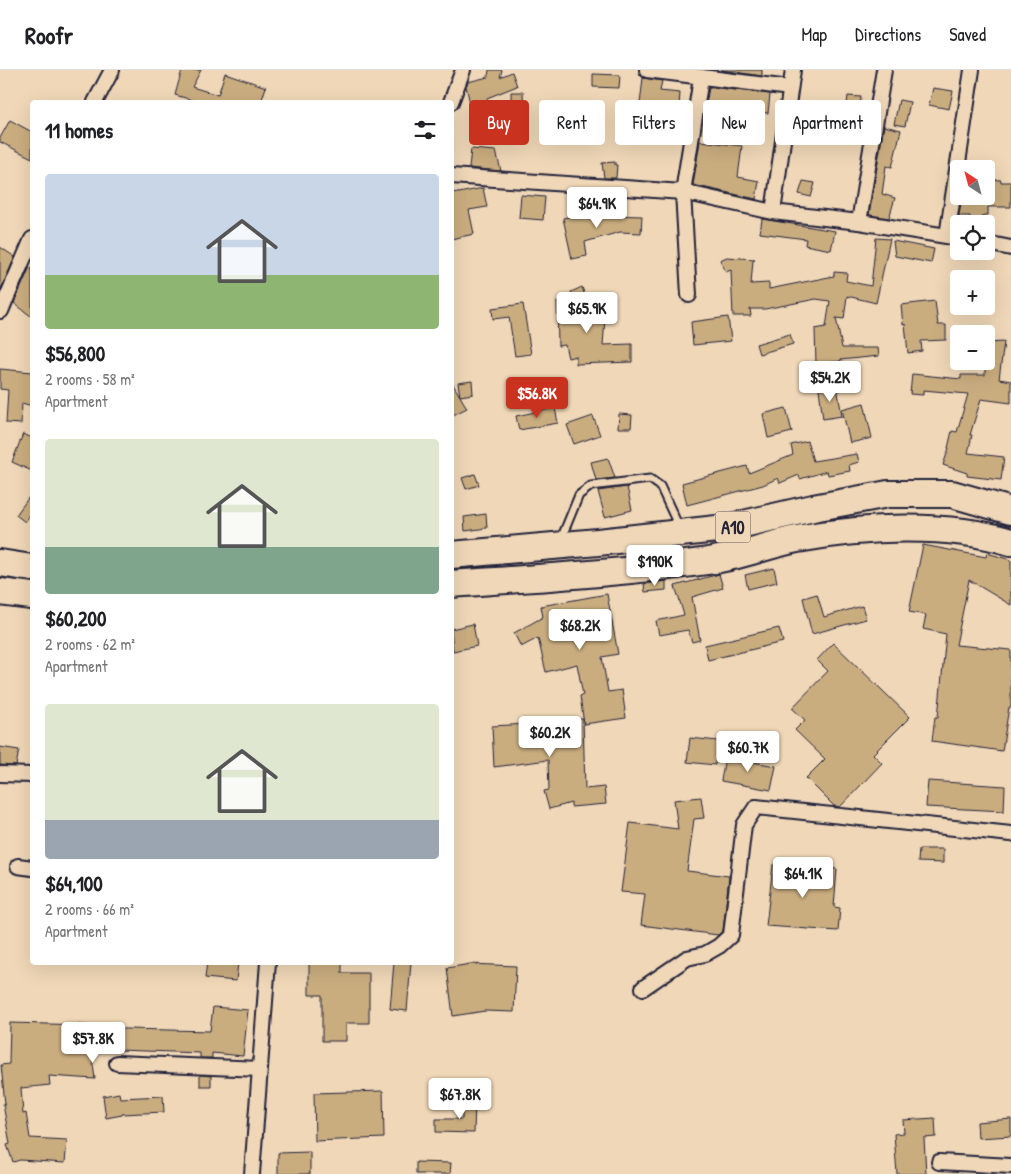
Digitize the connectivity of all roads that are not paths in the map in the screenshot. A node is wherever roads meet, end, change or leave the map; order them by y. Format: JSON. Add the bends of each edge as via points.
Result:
{"nodes":[{"id":1,"x":112,"y":70,"type":"edge"},
{"id":2,"x":464,"y":70,"type":"edge"},
{"id":3,"x":793,"y":70,"type":"edge"},
{"id":4,"x":884,"y":70,"type":"edge"},
{"id":5,"x":972,"y":70,"type":"edge"},
{"id":6,"x":657,"y":71,"type":"edge"},
{"id":7,"x":701,"y":78,"type":"junction"},
{"id":8,"x":790,"y":88,"type":"junction"},
{"id":9,"x":96,"y":100,"type":"edge"},
{"id":10,"x":452,"y":100,"type":"edge"},
{"id":11,"x":454,"y":176,"type":"edge"},
{"id":12,"x":683,"y":192,"type":"junction"},
{"id":13,"x":773,"y":212,"type":"junction"},
{"id":14,"x":956,"y":215,"type":"edge"},
{"id":15,"x":860,"y":222,"type":"junction"},
{"id":16,"x":950,"y":237,"type":"edge"},
{"id":17,"x":30,"y":243,"type":"edge"},
{"id":18,"x":995,"y":245,"type":"edge"},
{"id":19,"x":1011,"y":248,"type":"edge"},
{"id":20,"x":688,"y":295,"type":"dead end"},
{"id":21,"x":0,"y":311,"type":"edge"},
{"id":22,"x":1011,"y":511,"type":"edge"},
{"id":23,"x":681,"y":533,"type":"junction"},
{"id":24,"x":598,"y":542,"type":"junction"},
{"id":25,"x":1011,"y":542,"type":"edge"},
{"id":26,"x":558,"y":546,"type":"junction"},
{"id":27,"x":454,"y":556,"type":"edge"},
{"id":28,"x":0,"y":563,"type":"edge"},
{"id":29,"x":30,"y":568,"type":"edge"},
{"id":30,"x":598,"y":574,"type":"junction"},
{"id":31,"x":454,"y":584,"type":"edge"},
{"id":32,"x":0,"y":592,"type":"edge"},
{"id":33,"x":30,"y":596,"type":"edge"},
{"id":34,"x":0,"y":774,"type":"edge"},
{"id":35,"x":30,"y":775,"type":"edge"},
{"id":36,"x":1011,"y":834,"type":"edge"},
{"id":37,"x":18,"y":866,"type":"dead end"},
{"id":38,"x":30,"y":868,"type":"edge"},
{"id":39,"x":268,"y":965,"type":"edge"},
{"id":40,"x":643,"y":988,"type":"dead end"},
{"id":41,"x":117,"y":1063,"type":"dead end"},
{"id":42,"x":260,"y":1069,"type":"junction"},
{"id":43,"x":938,"y":1162,"type":"dead end"},
{"id":44,"x":1011,"y":1166,"type":"edge"},
{"id":45,"x":252,"y":1174,"type":"edge"}],
"edges":[{"from":1,"to":9,"type":"street"},
{"from":2,"to":10,"type":"street"},
{"from":3,"to":8,"type":"street"},
{"from":4,"to":15,"type":"street"},
{"from":5,"to":14,"type":"street"},
{"from":6,"to":7,"type":"street"},
{"from":7,"to":8,"type":"street"},
{"from":7,"to":12,"type":"street"},
{"from":8,"to":13,"type":"street"},
{"from":11,"to":12,"type":"street"},
{"from":12,"to":13,"type":"street"},
{"from":12,"to":20,"type":"street"},
{"from":13,"to":15,"type":"street"},
{"from":15,"to":16,"type":"street"},
{"from":17,"to":21,"type":"street"},
{"from":18,"to":19,"type":"street"},
{"from":22,"to":23,"type":"highway","number":"A10","via":[[952,494],[888,494],[726,528]]},
{"from":23,"to":24,"type":"highway","number":"A10"},
{"from":23,"to":26,"type":"lane","via":[[660,486],[650,479],[591,486],[579,495]]},
{"from":24,"to":26,"type":"highway","number":"A10"},
{"from":24,"to":30,"type":"street"},
{"from":25,"to":30,"type":"highway","number":"A10","via":[[936,529],[873,528],[796,539],[711,560]]},
{"from":26,"to":27,"type":"highway","number":"A10"},
{"from":28,"to":29,"type":"highway"},
{"from":30,"to":31,"type":"highway","number":"A10"},
{"from":32,"to":33,"type":"highway"},
{"from":34,"to":35,"type":"street"},
{"from":36,"to":40,"type":"street","via":[[756,807],[744,825],[731,935],[719,946],[705,954],[687,958]]},
{"from":37,"to":38,"type":"street"},
{"from":39,"to":42,"type":"street"},
{"from":41,"to":42,"type":"street"},
{"from":42,"to":45,"type":"street"},
{"from":43,"to":44,"type":"street"}]}
